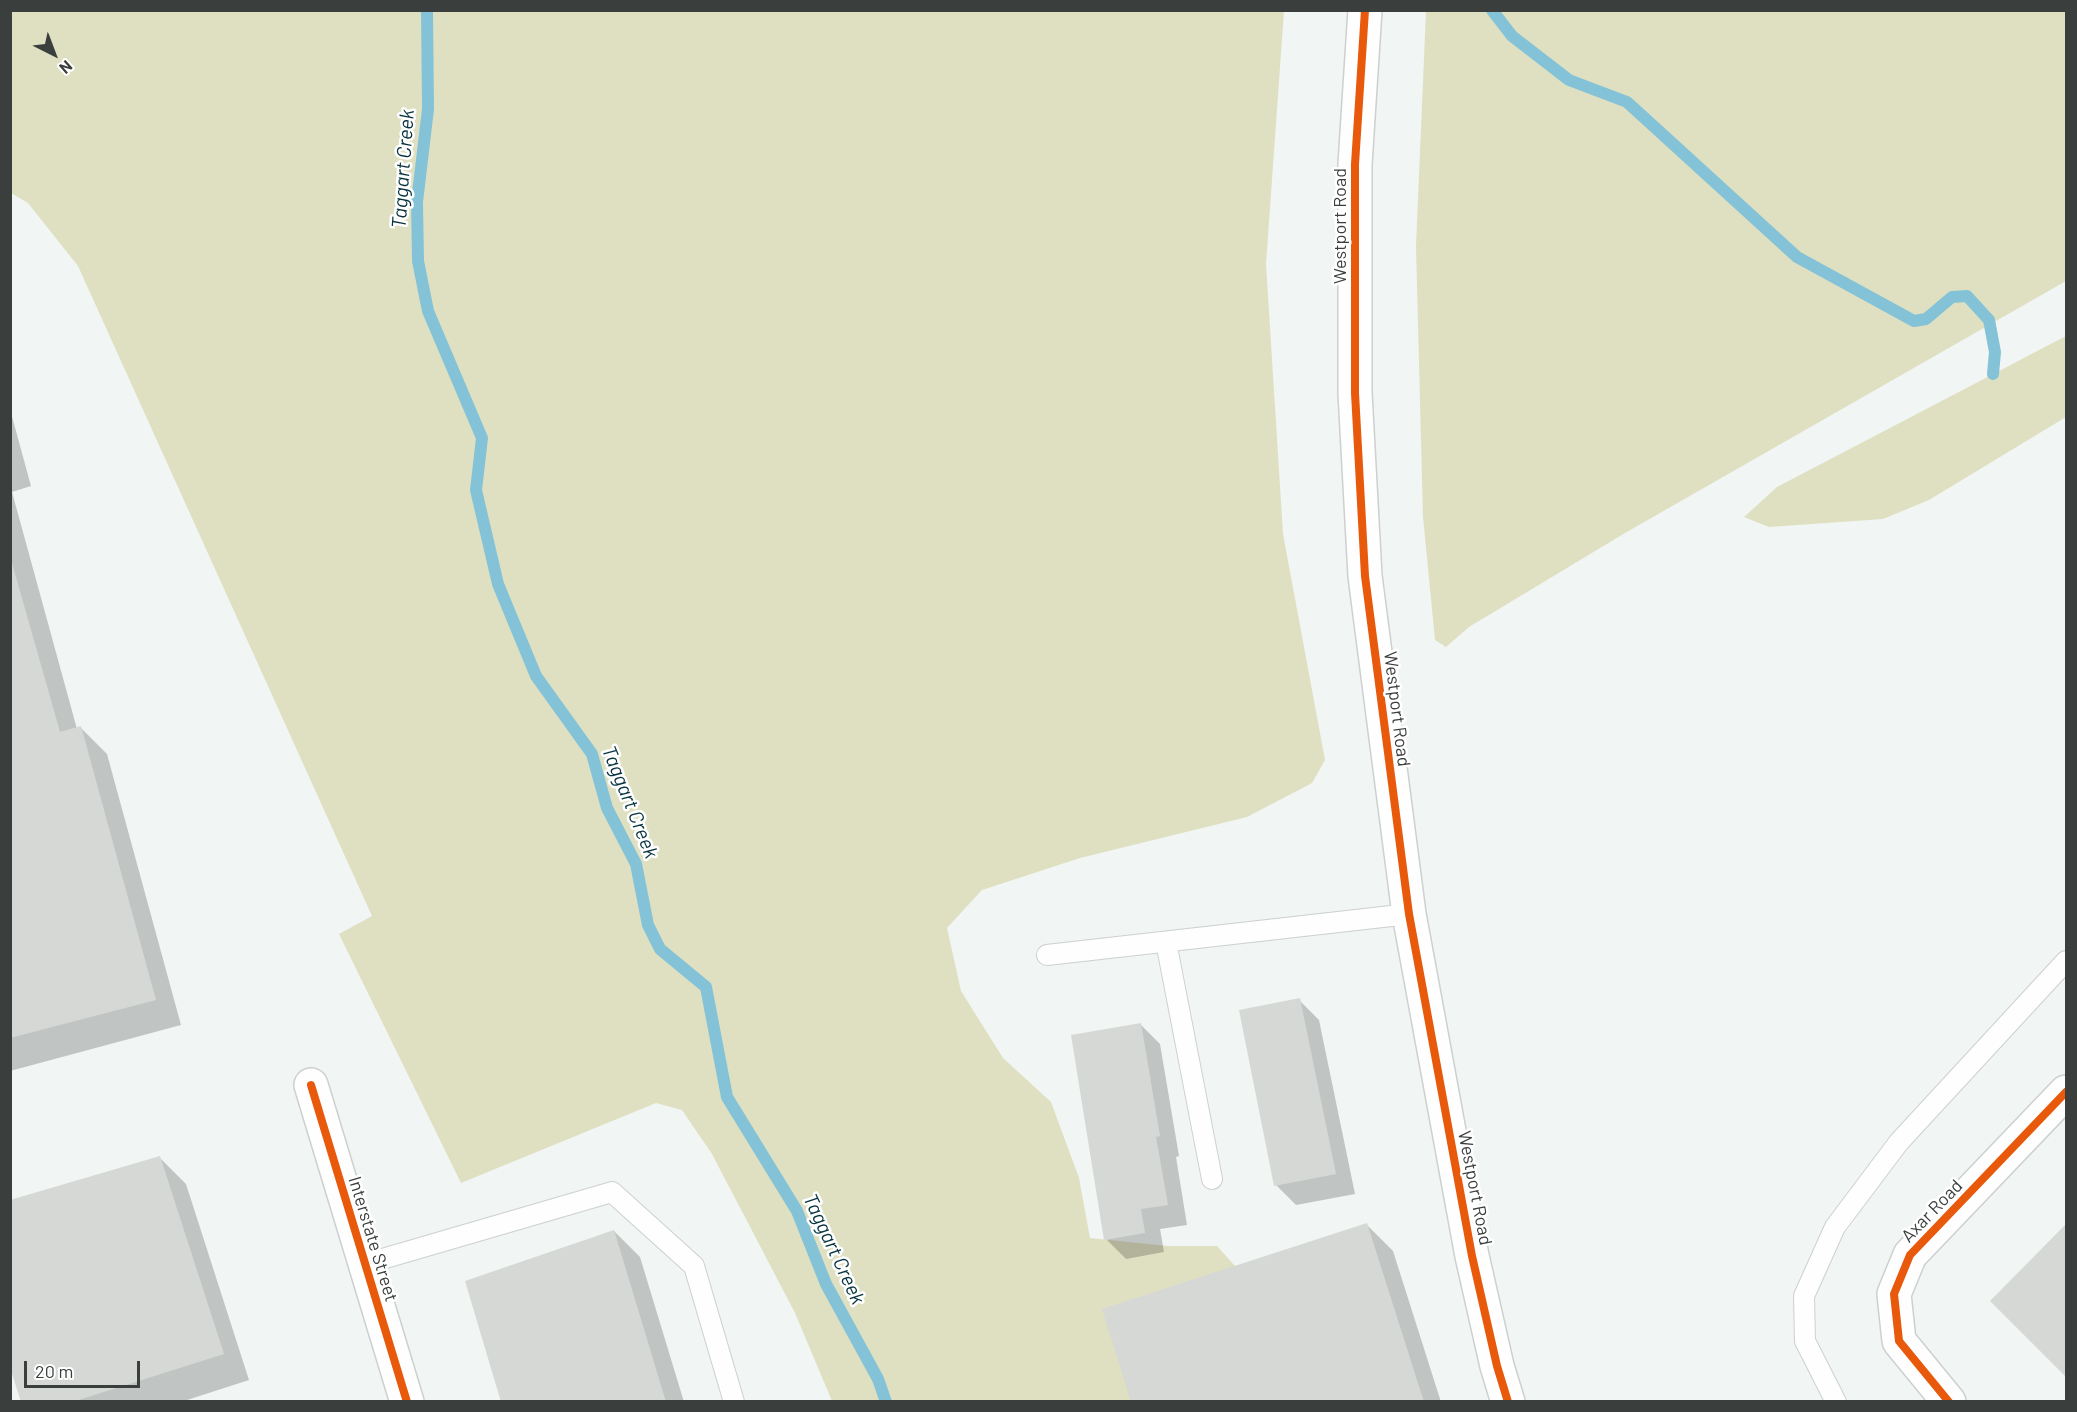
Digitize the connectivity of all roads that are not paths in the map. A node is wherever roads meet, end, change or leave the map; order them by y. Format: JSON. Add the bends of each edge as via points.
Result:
{"nodes":[{"id":1,"x":1365,"y":10,"type":"edge"},
{"id":2,"x":1409,"y":914,"type":"junction"},
{"id":3,"x":1166,"y":942,"type":"junction"},
{"id":4,"x":1047,"y":956,"type":"dead end"},
{"id":5,"x":2067,"y":961,"type":"edge"},
{"id":6,"x":311,"y":1085,"type":"dead end"},
{"id":7,"x":2067,"y":1092,"type":"edge"},
{"id":8,"x":1212,"y":1179,"type":"dead end"},
{"id":9,"x":365,"y":1264,"type":"junction"},
{"id":10,"x":407,"y":1401,"type":"edge"},
{"id":11,"x":734,"y":1401,"type":"edge"},
{"id":12,"x":1508,"y":1401,"type":"edge"},
{"id":13,"x":1836,"y":1401,"type":"edge"},
{"id":14,"x":1949,"y":1401,"type":"edge"}],
"edges":[{"from":1,"to":2,"type":"street","name":"Westport Road","via":[[1355,164],[1355,393],[1365,576]]},
{"from":2,"to":3,"type":"lane"},
{"from":2,"to":12,"type":"street","name":"Westport Road","via":[[1472,1256]]},
{"from":3,"to":4,"type":"lane"},
{"from":3,"to":8,"type":"lane"},
{"from":5,"to":13,"type":"lane","via":[[1899,1142],[1835,1227],[1804,1296],[1805,1341]]},
{"from":6,"to":9,"type":"street","name":"Interstate Street"},
{"from":7,"to":14,"type":"street","name":"Axar Road","via":[[1910,1255],[1894,1294],[1899,1341]]},
{"from":9,"to":10,"type":"street","name":"Interstate Street"},
{"from":9,"to":11,"type":"lane","via":[[612,1192],[694,1266]]}]}
